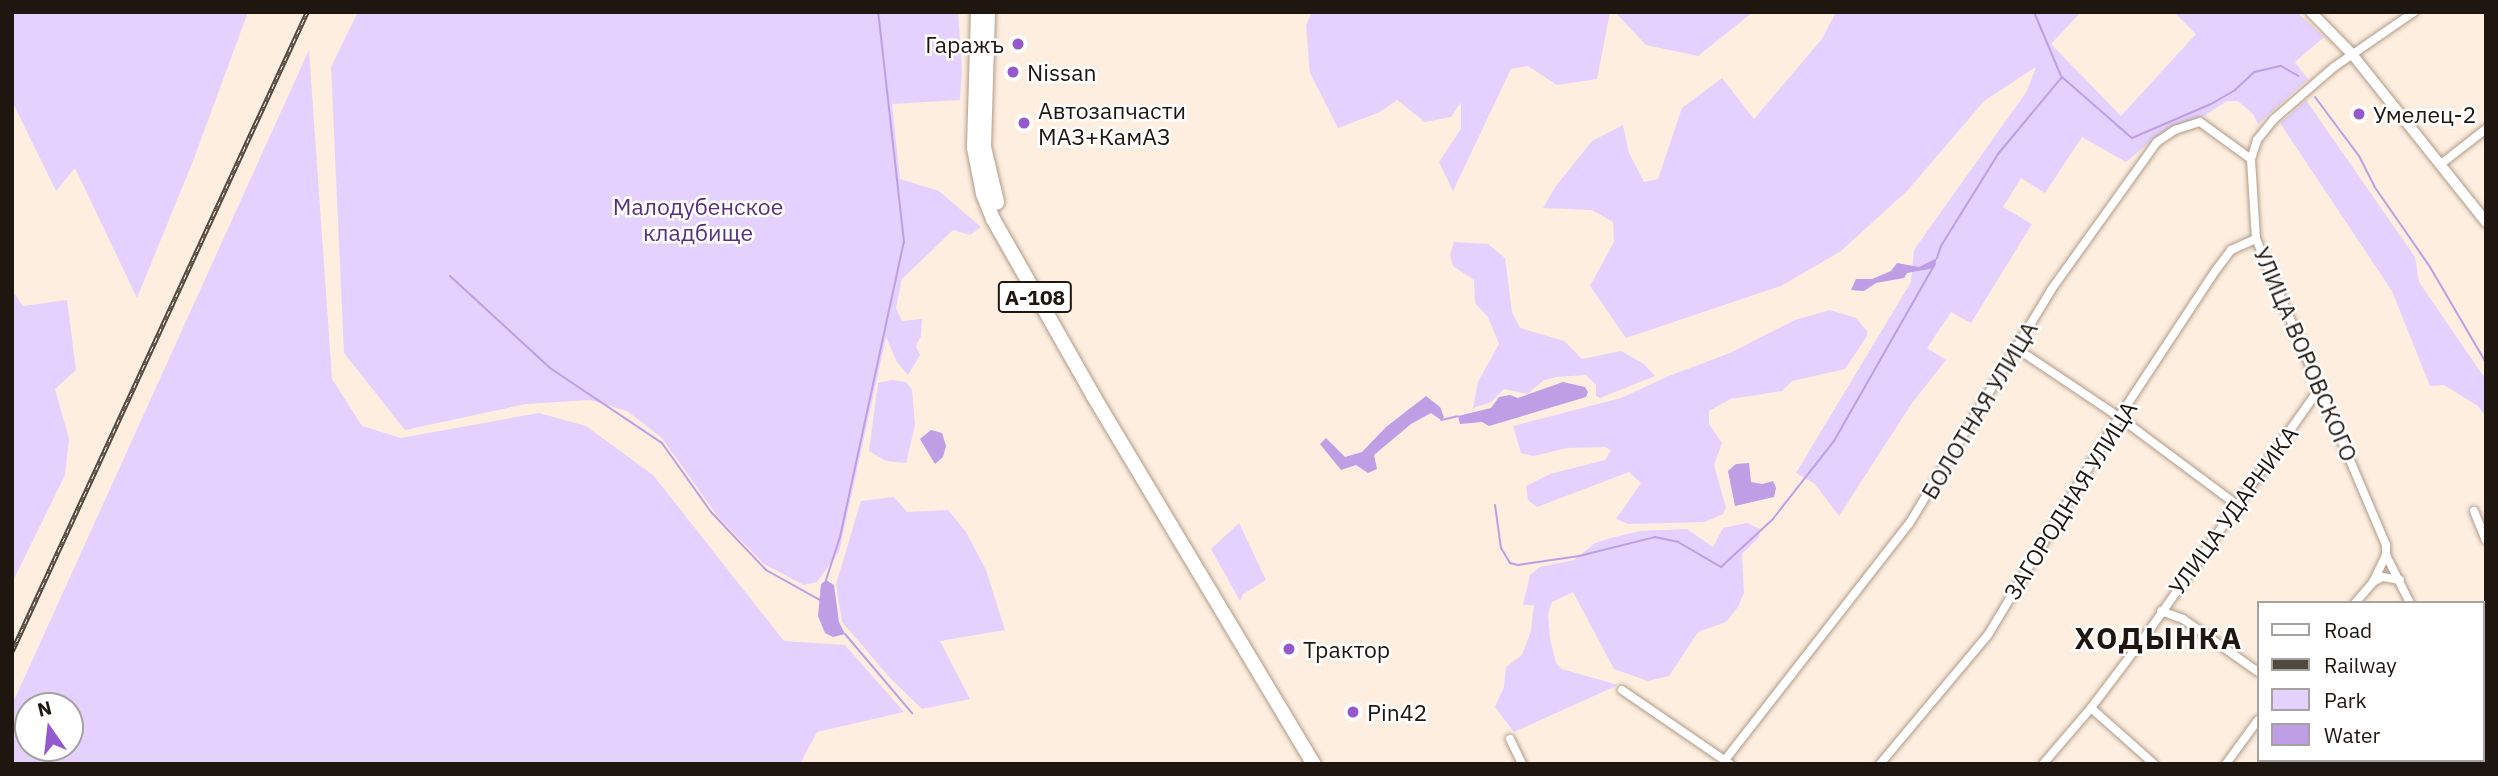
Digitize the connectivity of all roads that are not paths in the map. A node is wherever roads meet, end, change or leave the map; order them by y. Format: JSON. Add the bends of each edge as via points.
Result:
{"nodes":[{"id":1,"x":978,"y":12,"type":"edge"},
{"id":2,"x":988,"y":12,"type":"edge"},
{"id":3,"x":2311,"y":12,"type":"edge"},
{"id":4,"x":2414,"y":12,"type":"edge"},
{"id":5,"x":2352,"y":54,"type":"junction"},
{"id":6,"x":2486,"y":129,"type":"edge"},
{"id":7,"x":2251,"y":159,"type":"junction"},
{"id":8,"x":2441,"y":164,"type":"junction"},
{"id":9,"x":2486,"y":222,"type":"edge"},
{"id":10,"x":2256,"y":239,"type":"junction"},
{"id":11,"x":2016,"y":348,"type":"junction"},
{"id":12,"x":2320,"y":388,"type":"junction"},
{"id":13,"x":2119,"y":417,"type":"junction"},
{"id":14,"x":2237,"y":505,"type":"junction"},
{"id":15,"x":2474,"y":511,"type":"dead end"},
{"id":16,"x":2486,"y":540,"type":"edge"},
{"id":17,"x":1191,"y":550,"type":"junction"},
{"id":18,"x":2386,"y":555,"type":"junction"},
{"id":19,"x":2401,"y":580,"type":"junction"},
{"id":20,"x":2373,"y":582,"type":"junction"},
{"id":21,"x":2357,"y":601,"type":"edge"},
{"id":22,"x":2409,"y":601,"type":"edge"},
{"id":23,"x":2161,"y":611,"type":"junction"},
{"id":24,"x":2256,"y":671,"type":"edge"},
{"id":25,"x":1622,"y":690,"type":"dead end"},
{"id":26,"x":2091,"y":708,"type":"junction"},
{"id":27,"x":2256,"y":723,"type":"edge"},
{"id":28,"x":1510,"y":739,"type":"dead end"},
{"id":29,"x":1728,"y":762,"type":"edge"},
{"id":30,"x":1314,"y":764,"type":"edge"},
{"id":31,"x":1323,"y":764,"type":"edge"},
{"id":32,"x":1522,"y":764,"type":"edge"},
{"id":33,"x":1880,"y":764,"type":"edge"},
{"id":34,"x":2043,"y":764,"type":"edge"},
{"id":35,"x":2154,"y":764,"type":"edge"},
{"id":36,"x":2225,"y":764,"type":"edge"}],
"edges":[{"from":1,"to":17,"type":"highway","number":"А-108","via":[[974,148],[988,206],[1028,284]]},
{"from":2,"to":17,"type":"highway","number":"А-108","via":[[984,147],[993,191],[1036,280]]},
{"from":3,"to":5,"type":"main road"},
{"from":4,"to":5,"type":"street"},
{"from":5,"to":7,"type":"street","via":[[2274,119],[2257,140]]},
{"from":5,"to":8,"type":"main road"},
{"from":6,"to":8,"type":"street"},
{"from":7,"to":10,"type":"street","name":"УЛИЦА ВОРОВСКОГО"},
{"from":7,"to":11,"type":"street","name":"БОЛОТНАЯ УЛИЦА","via":[[2200,122],[2157,142],[2051,290]]},
{"from":8,"to":9,"type":"main road"},
{"from":10,"to":12,"type":"street","name":"УЛИЦА ВОРОВСКОГО"},
{"from":10,"to":13,"type":"street","name":"ЗАГОРОДНАЯ УЛИЦА","via":[[2231,250]]},
{"from":11,"to":13,"type":"street"},
{"from":11,"to":29,"type":"street","name":"БОЛОТНАЯ УЛИЦА","via":[[1909,524]]},
{"from":12,"to":14,"type":"street","name":"УЛИЦА УДАРНИКА"},
{"from":12,"to":18,"type":"street","name":"УЛИЦА ВОРОВСКОГО","via":[[2386,545]]},
{"from":13,"to":14,"type":"street"},
{"from":13,"to":33,"type":"street","name":"ЗАГОРОДНАЯ УЛИЦА","via":[[1987,635]]},
{"from":14,"to":23,"type":"street","name":"УЛИЦА УДАРНИКА"},
{"from":15,"to":16,"type":"street"},
{"from":17,"to":30,"type":"highway","number":"А-108"},
{"from":17,"to":31,"type":"highway","number":"А-108"},
{"from":18,"to":19,"type":"street","name":"УЛИЦА ВОРОВСКОГО"},
{"from":18,"to":20,"type":"street"},
{"from":19,"to":20,"type":"street","via":[[2383,577]]},
{"from":19,"to":22,"type":"street","name":"УЛИЦА ВОРОВСКОГО"},
{"from":20,"to":21,"type":"street"},
{"from":23,"to":24,"type":"street","via":[[2183,619]]},
{"from":23,"to":26,"type":"street","name":"УЛИЦА УДАРНИКА"},
{"from":25,"to":29,"type":"street"},
{"from":26,"to":34,"type":"street","name":"УЛИЦА УДАРНИКА"},
{"from":26,"to":35,"type":"street"},
{"from":27,"to":36,"type":"street"},
{"from":28,"to":32,"type":"street"}]}
